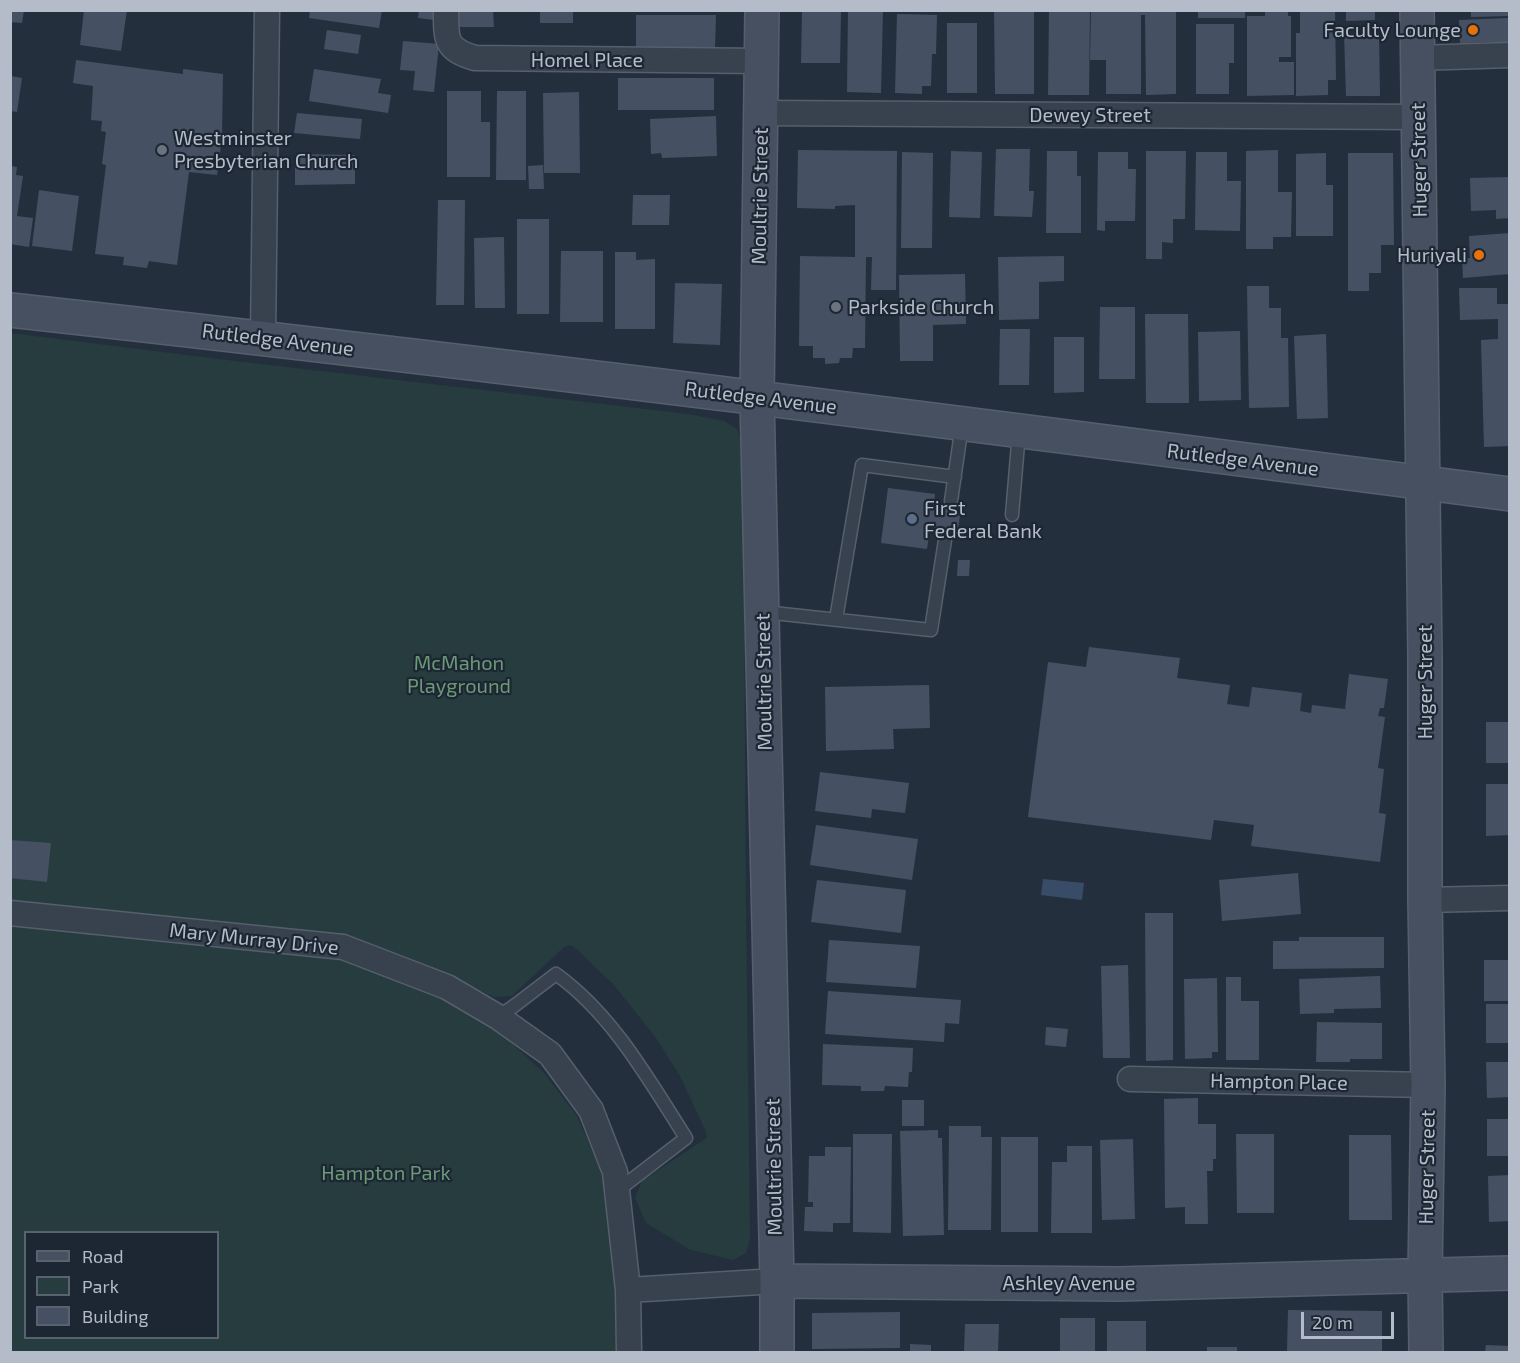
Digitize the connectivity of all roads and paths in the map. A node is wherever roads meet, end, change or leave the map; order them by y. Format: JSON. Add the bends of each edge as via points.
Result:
{"nodes":[{"id":1,"x":267,"y":10,"type":"edge"},
{"id":2,"x":446,"y":10,"type":"edge"},
{"id":3,"x":762,"y":10,"type":"edge"},
{"id":4,"x":1417,"y":10,"type":"edge"},
{"id":5,"x":1509,"y":55,"type":"edge"},
{"id":6,"x":1417,"y":58,"type":"junction"},
{"id":7,"x":762,"y":61,"type":"junction"},
{"id":8,"x":761,"y":112,"type":"junction"},
{"id":9,"x":1418,"y":117,"type":"junction"},
{"id":10,"x":10,"y":310,"type":"edge"},
{"id":11,"x":263,"y":338,"type":"junction"},
{"id":12,"x":757,"y":397,"type":"junction"},
{"id":13,"x":962,"y":423,"type":"junction"},
{"id":14,"x":1019,"y":431,"type":"junction"},
{"id":15,"x":955,"y":477,"type":"junction"},
{"id":16,"x":1423,"y":483,"type":"junction"},
{"id":17,"x":1509,"y":494,"type":"edge"},
{"id":18,"x":951,"y":501,"type":"dead end"},
{"id":19,"x":1012,"y":515,"type":"dead end"},
{"id":20,"x":945,"y":540,"type":"dead end"},
{"id":21,"x":763,"y":611,"type":"junction"},
{"id":22,"x":836,"y":620,"type":"junction"},
{"id":23,"x":1509,"y":898,"type":"edge"},
{"id":24,"x":1425,"y":900,"type":"junction"},
{"id":25,"x":10,"y":913,"type":"edge"},
{"id":26,"x":498,"y":1017,"type":"junction"},
{"id":27,"x":1130,"y":1079,"type":"dead end"},
{"id":28,"x":1428,"y":1085,"type":"junction"},
{"id":29,"x":617,"y":1191,"type":"junction"},
{"id":30,"x":1509,"y":1273,"type":"edge"},
{"id":31,"x":1425,"y":1275,"type":"junction"},
{"id":32,"x":777,"y":1281,"type":"junction"},
{"id":33,"x":628,"y":1290,"type":"junction"},
{"id":34,"x":629,"y":1353,"type":"edge"},
{"id":35,"x":777,"y":1353,"type":"edge"},
{"id":36,"x":1426,"y":1353,"type":"edge"}],
"edges":[{"from":1,"to":11,"type":"street"},
{"from":2,"to":7,"type":"street","name":"Homel Place","via":[[447,40],[475,58]]},
{"from":3,"to":7,"type":"street","name":"Moultrie Street"},
{"from":4,"to":6,"type":"street","name":"Huger Street"},
{"from":5,"to":6,"type":"street"},
{"from":6,"to":9,"type":"street","name":"Huger Street"},
{"from":7,"to":8,"type":"street","name":"Moultrie Street"},
{"from":8,"to":9,"type":"street","name":"Dewey Street"},
{"from":8,"to":12,"type":"street","name":"Moultrie Street"},
{"from":9,"to":16,"type":"street","name":"Huger Street"},
{"from":10,"to":11,"type":"street","name":"Rutledge Avenue"},
{"from":11,"to":12,"type":"street","name":"Rutledge Avenue"},
{"from":12,"to":13,"type":"street","name":"Rutledge Avenue"},
{"from":12,"to":21,"type":"street","name":"Moultrie Street"},
{"from":13,"to":14,"type":"street","name":"Rutledge Avenue"},
{"from":13,"to":15,"type":"lane"},
{"from":14,"to":16,"type":"street","name":"Rutledge Avenue"},
{"from":14,"to":19,"type":"lane"},
{"from":15,"to":18,"type":"lane"},
{"from":15,"to":22,"type":"lane","via":[[862,465]]},
{"from":16,"to":17,"type":"street","name":"Rutledge Avenue"},
{"from":16,"to":24,"type":"street","name":"Huger Street"},
{"from":20,"to":22,"type":"lane","via":[[931,630]]},
{"from":21,"to":22,"type":"lane"},
{"from":21,"to":32,"type":"street","name":"Moultrie Street"},
{"from":23,"to":24,"type":"street"},
{"from":24,"to":28,"type":"street","name":"Huger Street"},
{"from":25,"to":26,"type":"street","name":"Mary Murray Drive","via":[[343,947],[447,987]]},
{"from":26,"to":29,"type":"street","name":"Mary Murray Drive","via":[[550,1054],[591,1110],[615,1172]]},
{"from":26,"to":29,"type":"lane","via":[[556,974],[606,1021],[644,1073],[686,1138]]},
{"from":27,"to":28,"type":"street","name":"Hampton Place"},
{"from":28,"to":31,"type":"street","name":"Huger Street"},
{"from":29,"to":33,"type":"street","name":"Mary Murray Drive"},
{"from":30,"to":31,"type":"street","name":"Ashley Avenue"},
{"from":31,"to":32,"type":"street","name":"Ashley Avenue","via":[[1119,1284]]},
{"from":31,"to":36,"type":"street","name":"Huger Street"},
{"from":32,"to":33,"type":"street","name":"Ashley Avenue"},
{"from":32,"to":35,"type":"street","name":"Moultrie Street"},
{"from":33,"to":34,"type":"street","name":"Mary Murray Drive"}]}
